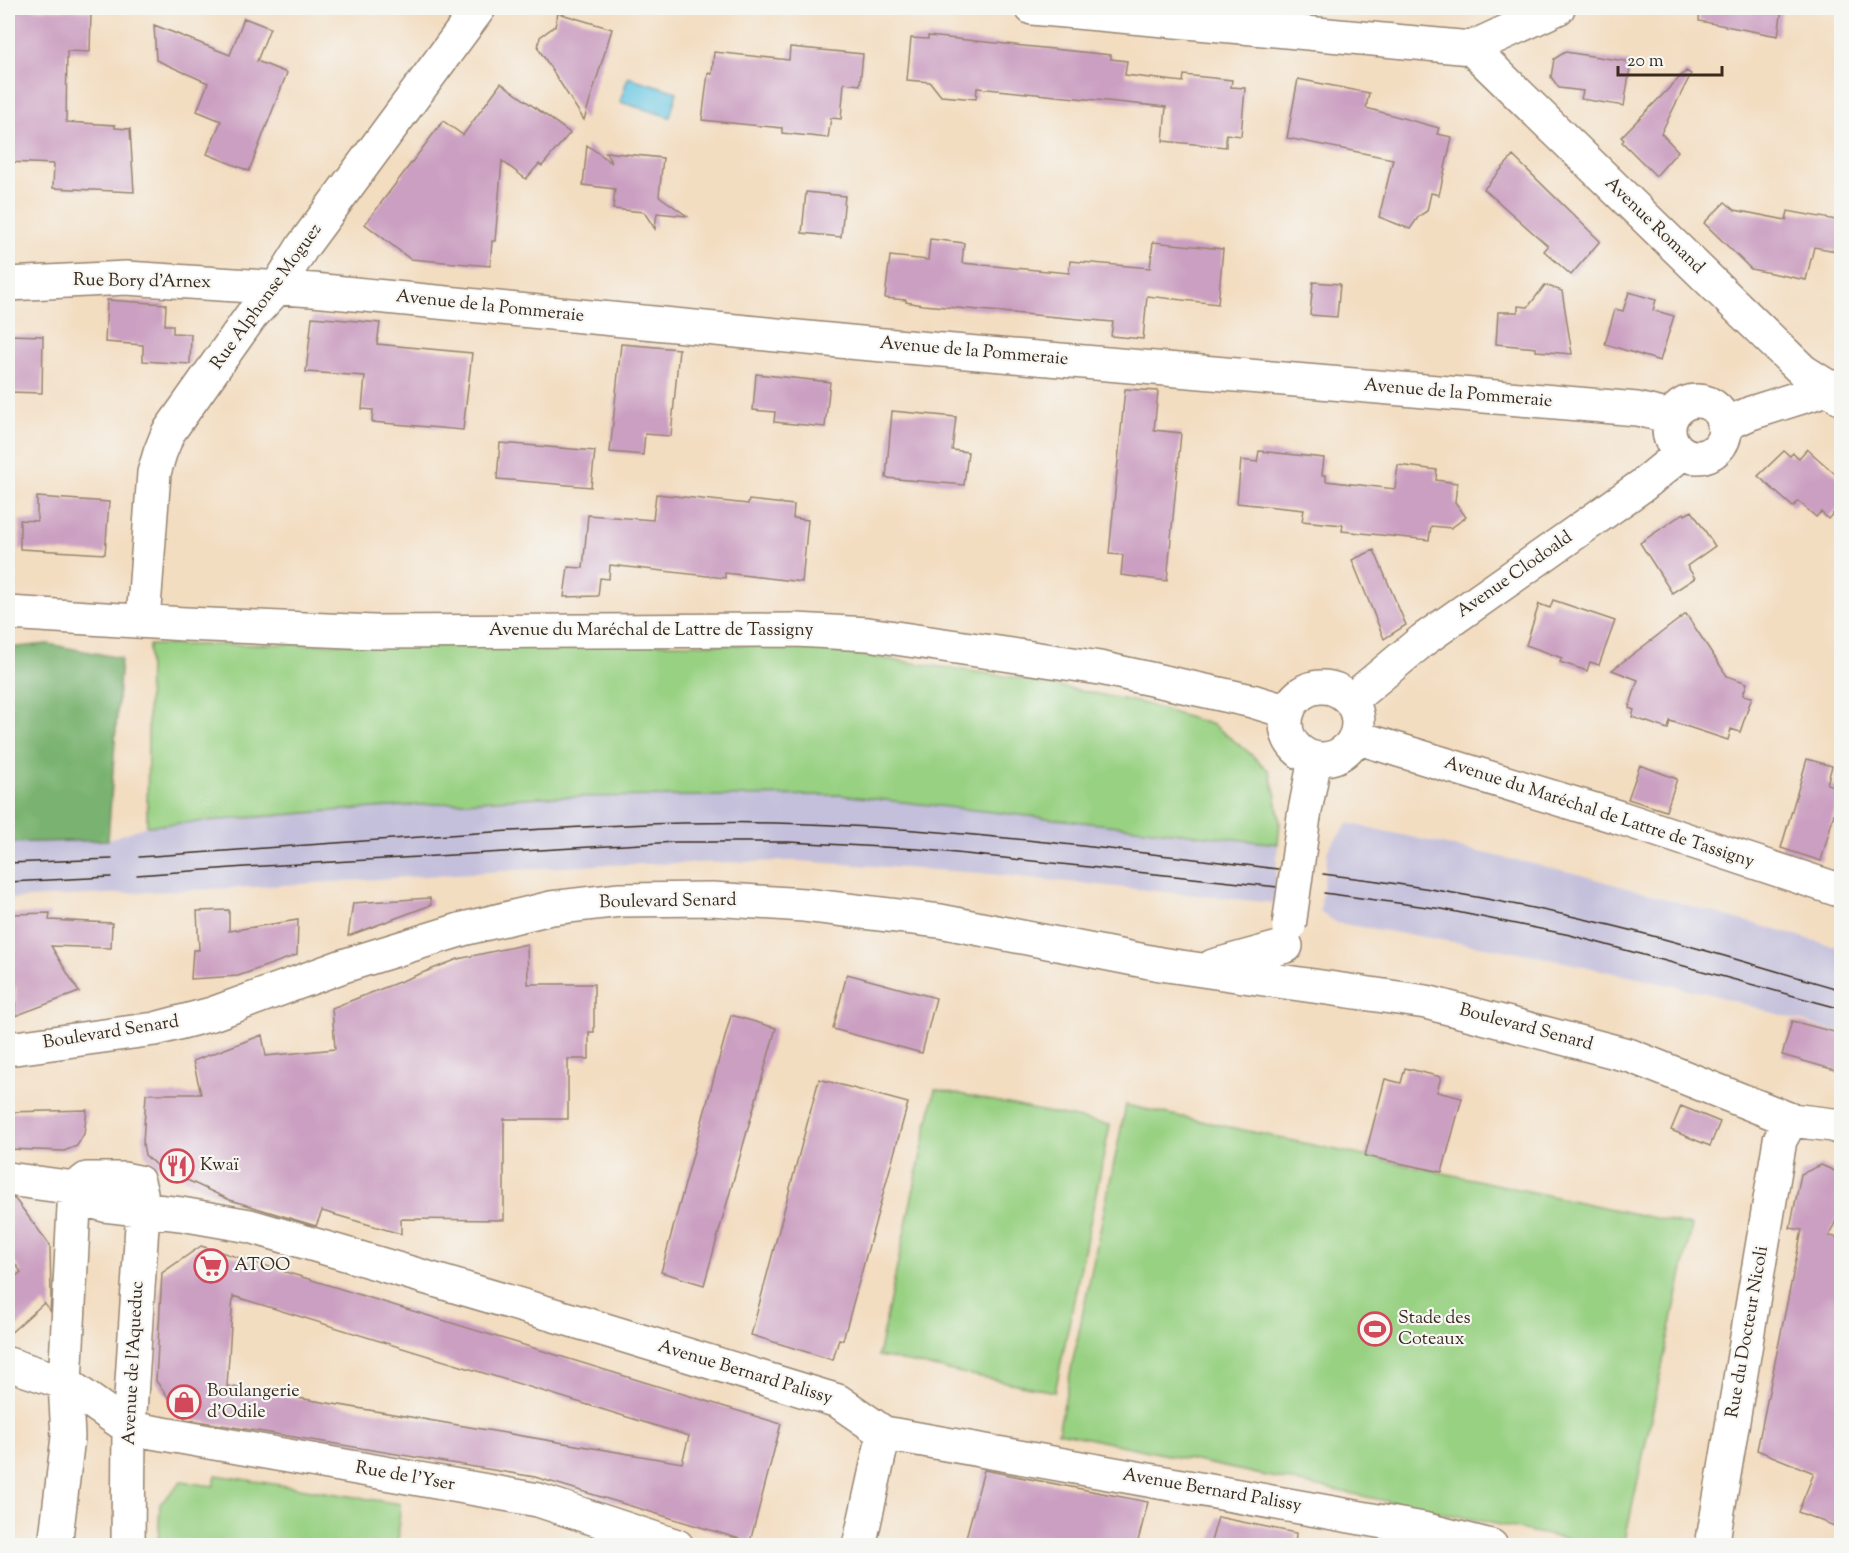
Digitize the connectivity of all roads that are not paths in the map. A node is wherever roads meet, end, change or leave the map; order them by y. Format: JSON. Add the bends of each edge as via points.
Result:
{"nodes":[{"id":1,"x":479,"y":8,"type":"edge"},
{"id":2,"x":1032,"y":8,"type":"edge"},
{"id":3,"x":1558,"y":8,"type":"edge"},
{"id":4,"x":1144,"y":13,"type":"edge"},
{"id":5,"x":1471,"y":48,"type":"junction"},
{"id":6,"x":8,"y":284,"type":"edge"},
{"id":7,"x":276,"y":289,"type":"junction"},
{"id":8,"x":1838,"y":391,"type":"edge"},
{"id":9,"x":1671,"y":417,"type":"junction"},
{"id":10,"x":1724,"y":425,"type":"junction"},
{"id":11,"x":1682,"y":453,"type":"junction"},
{"id":12,"x":8,"y":612,"type":"edge"},
{"id":13,"x":143,"y":621,"type":"junction"},
{"id":14,"x":1351,"y":700,"type":"junction"},
{"id":15,"x":1288,"y":712,"type":"junction"},
{"id":16,"x":1356,"y":737,"type":"junction"},
{"id":17,"x":1315,"y":759,"type":"junction"},
{"id":18,"x":1842,"y":891,"type":"edge"},
{"id":19,"x":1287,"y":936,"type":"junction"},
{"id":20,"x":1200,"y":970,"type":"junction"},
{"id":21,"x":1280,"y":980,"type":"junction"},
{"id":22,"x":8,"y":1049,"type":"edge"},
{"id":23,"x":1791,"y":1120,"type":"junction"},
{"id":24,"x":1842,"y":1129,"type":"edge"},
{"id":25,"x":8,"y":1179,"type":"edge"},
{"id":26,"x":75,"y":1188,"type":"junction"},
{"id":27,"x":140,"y":1196,"type":"junction"},
{"id":28,"x":8,"y":1364,"type":"edge"},
{"id":29,"x":65,"y":1383,"type":"junction"},
{"id":30,"x":129,"y":1428,"type":"junction"},
{"id":31,"x":884,"y":1433,"type":"junction"},
{"id":32,"x":55,"y":1545,"type":"edge"},
{"id":33,"x":128,"y":1545,"type":"edge"},
{"id":34,"x":677,"y":1545,"type":"edge"},
{"id":35,"x":860,"y":1545,"type":"edge"},
{"id":36,"x":1491,"y":1545,"type":"edge"},
{"id":37,"x":1712,"y":1545,"type":"edge"}],
"edges":[{"from":1,"to":7,"type":"street","name":"Rue Alphonse Moguez","via":[[303,246]]},
{"from":2,"to":4,"type":"street"},
{"from":3,"to":5,"type":"street"},
{"from":4,"to":5,"type":"street"},
{"from":5,"to":8,"type":"street","name":"Avenue Romand","via":[[1803,371]]},
{"from":6,"to":7,"type":"street","name":"Rue Bory d'Arnex","via":[[126,278]]},
{"from":7,"to":9,"type":"street","name":"Avenue de la Pommeraie","via":[[1637,409]]},
{"from":7,"to":13,"type":"street","name":"Rue Alphonse Moguez","via":[[251,316],[168,433],[159,453],[154,473]]},
{"from":8,"to":10,"type":"street","via":[[1751,413]]},
{"from":9,"to":10,"type":"street","via":[[1685,404],[1705,402],[1719,412]]},
{"from":9,"to":11,"type":"street","via":[[1669,433]]},
{"from":10,"to":11,"type":"street","via":[[1721,443],[1715,450],[1703,457]]},
{"from":11,"to":14,"type":"street","name":"Avenue Clodoald","via":[[1643,485],[1423,640]]},
{"from":12,"to":13,"type":"street","name":"Avenue du Maréchal de Lattre de Tassigny"},
{"from":13,"to":15,"type":"street","name":"Avenue du Maréchal de Lattre de Tassigny","via":[[374,632],[796,630],[868,634],[1100,669]]},
{"from":14,"to":15,"type":"street","via":[[1333,688],[1311,688],[1293,702]]},
{"from":14,"to":16,"type":"street","via":[[1359,718]]},
{"from":15,"to":17,"type":"street","via":[[1290,742]]},
{"from":16,"to":17,"type":"street","via":[[1340,756]]},
{"from":16,"to":18,"type":"street","name":"Avenue du Maréchal de Lattre de Tassigny"},
{"from":17,"to":19,"type":"street","bridge":true},
{"from":19,"to":20,"type":"street","name":"Boulevard Senard"},
{"from":19,"to":21,"type":"street"},
{"from":20,"to":21,"type":"street","name":"Boulevard Senard"},
{"from":20,"to":22,"type":"street","name":"Boulevard Senard","via":[[940,921],[804,905],[712,899],[620,900],[551,908],[463,929],[343,966],[212,1014],[154,1029]]},
{"from":21,"to":23,"type":"street","name":"Boulevard Senard","via":[[1426,1002],[1631,1056]]},
{"from":23,"to":24,"type":"street","name":"Boulevard Senard"},
{"from":23,"to":37,"type":"street","name":"Rue du Docteur Nicoli","via":[[1780,1140]]},
{"from":25,"to":26,"type":"street","name":"Avenue Bernard Palissy"},
{"from":26,"to":27,"type":"street","name":"Avenue Bernard Palissy","via":[[90,1201]]},
{"from":26,"to":29,"type":"street"},
{"from":27,"to":30,"type":"street","name":"Avenue de l'Aqueduc"},
{"from":27,"to":31,"type":"street","name":"Avenue Bernard Palissy","via":[[838,1401]]},
{"from":28,"to":29,"type":"street"},
{"from":29,"to":30,"type":"street"},
{"from":29,"to":32,"type":"street","via":[[68,1437]]},
{"from":30,"to":33,"type":"street","name":"Avenue de l'Aqueduc"},
{"from":30,"to":34,"type":"street","name":"Rue de l'Yser","via":[[538,1500]]},
{"from":31,"to":35,"type":"street"},
{"from":31,"to":36,"type":"street","name":"Avenue Bernard Palissy","via":[[1423,1529]]}]}
